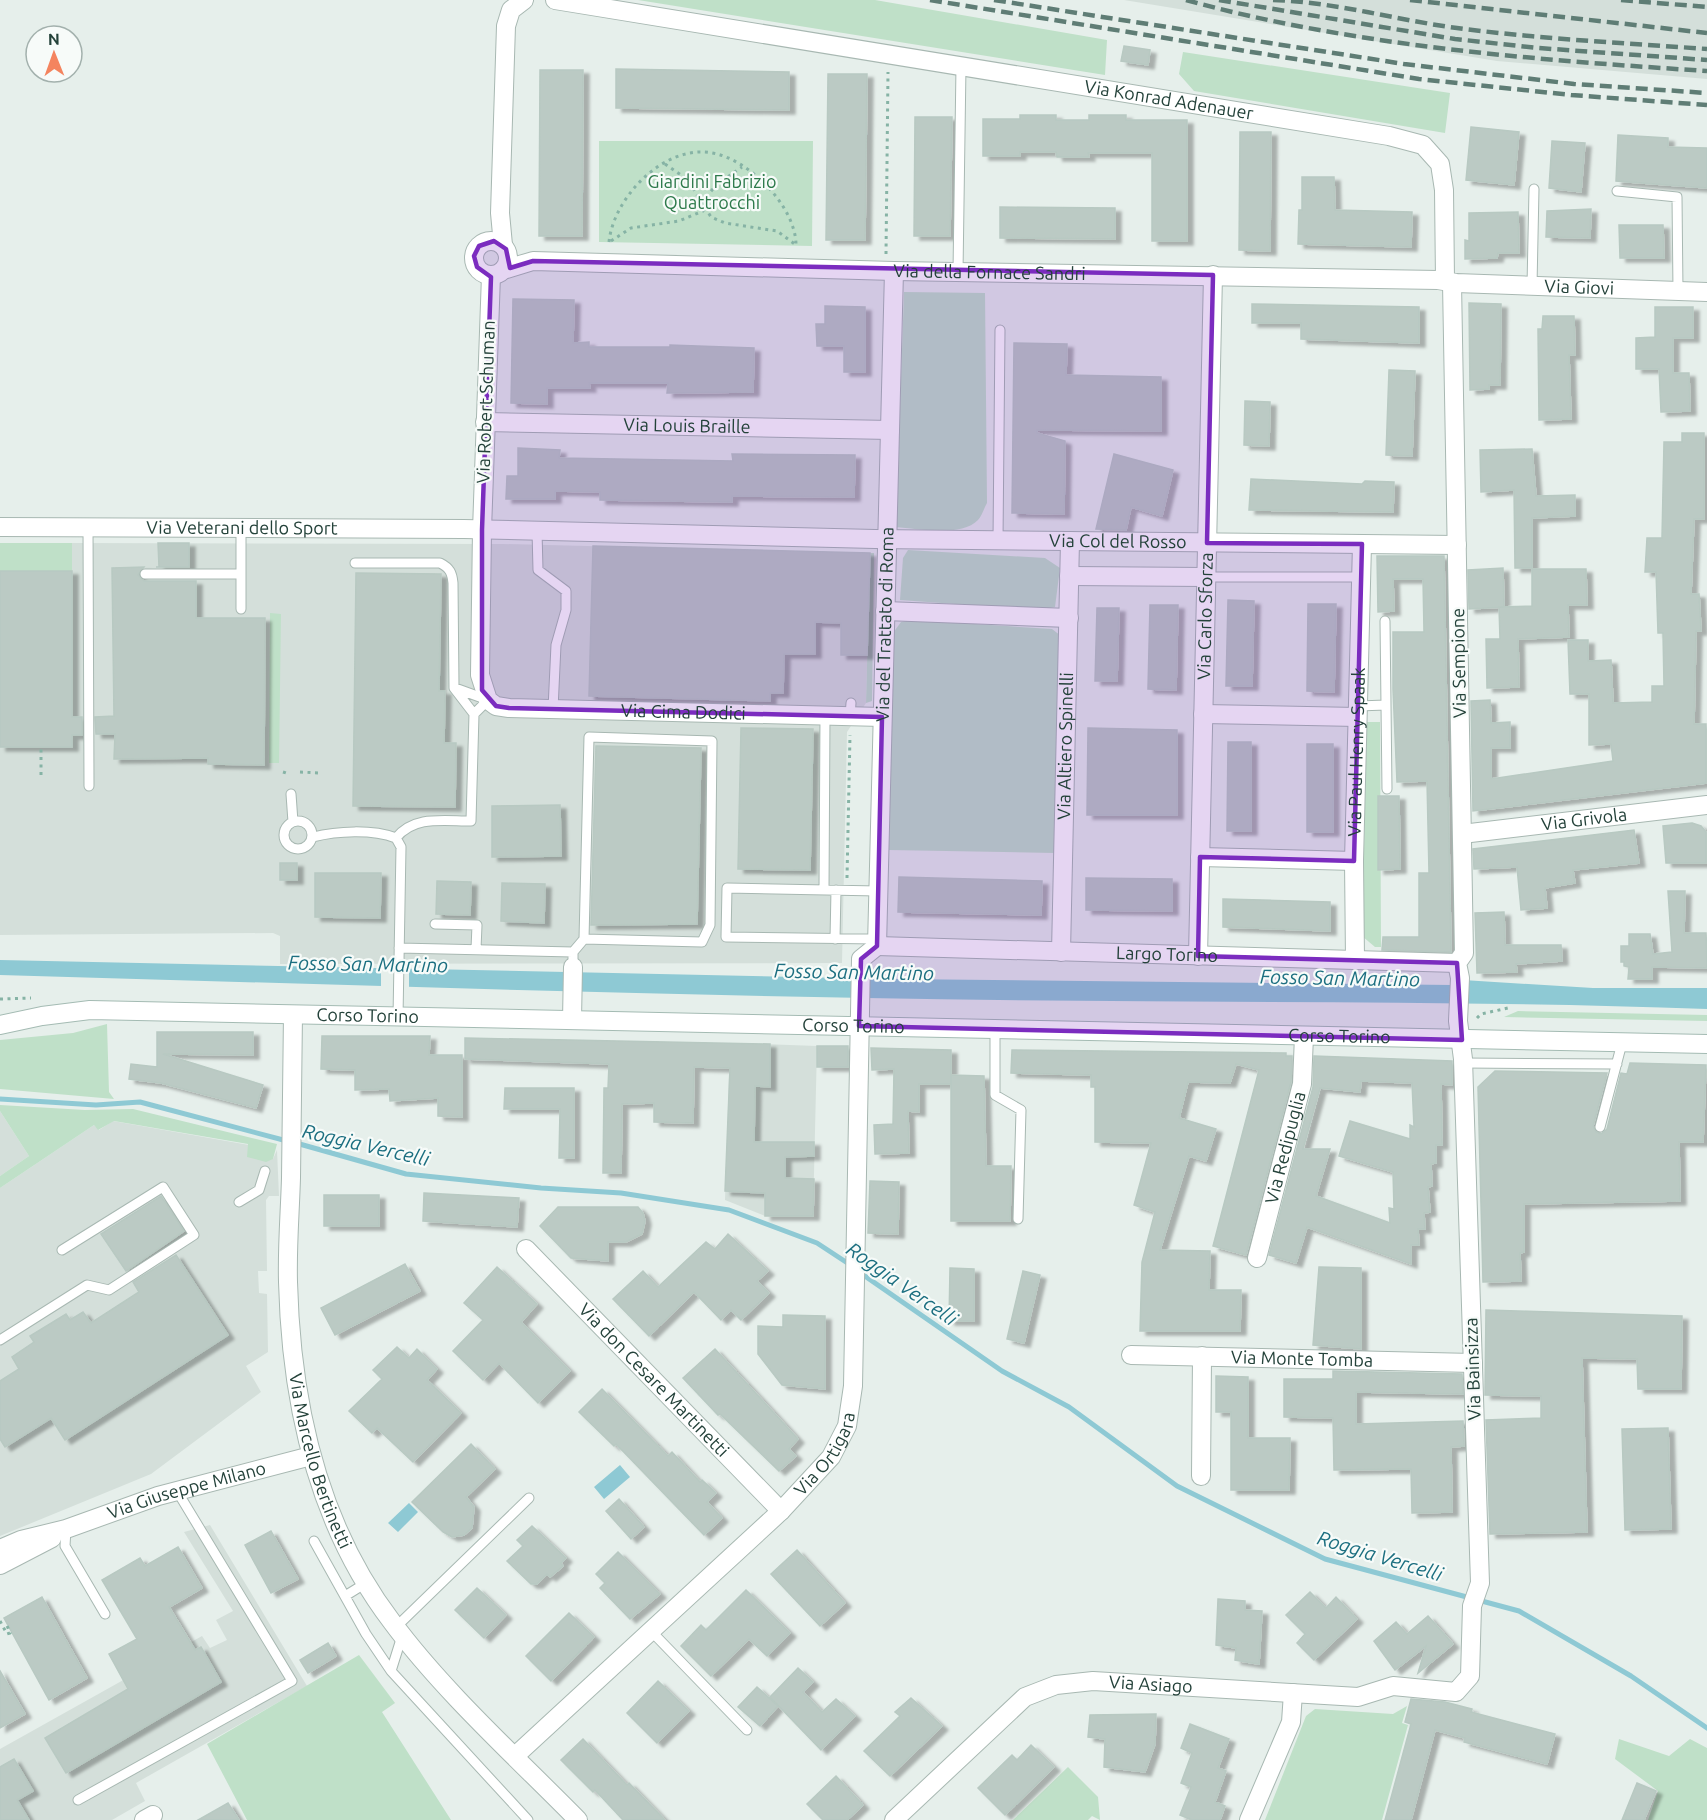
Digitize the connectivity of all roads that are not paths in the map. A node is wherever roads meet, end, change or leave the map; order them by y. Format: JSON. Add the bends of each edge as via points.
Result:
{"nodes":[{"id":1,"x":555,"y":0,"type":"edge"},
{"id":2,"x":517,"y":5,"type":"edge"},
{"id":3,"x":961,"y":66,"type":"junction"},
{"id":4,"x":1440,"y":164,"type":"joint"},
{"id":5,"x":1534,"y":189,"type":"dead end"},
{"id":6,"x":1617,"y":191,"type":"dead end"},
{"id":7,"x":500,"y":213,"type":"junction"},
{"id":8,"x":479,"y":246,"type":"junction"},
{"id":9,"x":505,"y":247,"type":"junction"},
{"id":10,"x":533,"y":261,"type":"junction"},
{"id":11,"x":894,"y":271,"type":"junction"},
{"id":12,"x":497,"y":272,"type":"junction"},
{"id":13,"x":958,"y":272,"type":"junction"},
{"id":14,"x":1213,"y":275,"type":"junction"},
{"id":15,"x":1448,"y":281,"type":"junction"},
{"id":16,"x":1532,"y":286,"type":"junction"},
{"id":17,"x":1678,"y":291,"type":"junction"},
{"id":18,"x":1707,"y":292,"type":"edge"},
{"id":19,"x":1000,"y":330,"type":"dead end"},
{"id":20,"x":485,"y":422,"type":"junction"},
{"id":21,"x":890,"y":430,"type":"junction"},
{"id":22,"x":0,"y":527,"type":"edge"},
{"id":23,"x":88,"y":527,"type":"junction"},
{"id":24,"x":241,"y":528,"type":"junction"},
{"id":25,"x":482,"y":530,"type":"junction"},
{"id":26,"x":537,"y":531,"type":"junction"},
{"id":27,"x":887,"y":539,"type":"junction"},
{"id":28,"x":998,"y":540,"type":"junction"},
{"id":29,"x":1070,"y":541,"type":"junction"},
{"id":30,"x":1207,"y":543,"type":"junction"},
{"id":31,"x":1362,"y":544,"type":"junction"},
{"id":32,"x":1456,"y":545,"type":"junction"},
{"id":33,"x":355,"y":563,"type":"dead end"},
{"id":34,"x":145,"y":574,"type":"dead end"},
{"id":35,"x":241,"y":574,"type":"junction"},
{"id":36,"x":1069,"y":576,"type":"junction"},
{"id":37,"x":1206,"y":577,"type":"junction"},
{"id":38,"x":1361,"y":577,"type":"junction"},
{"id":39,"x":241,"y":609,"type":"dead end"},
{"id":40,"x":885,"y":611,"type":"junction"},
{"id":41,"x":1069,"y":618,"type":"junction"},
{"id":42,"x":1385,"y":621,"type":"dead end"},
{"id":43,"x":454,"y":688,"type":"junction"},
{"id":44,"x":488,"y":700,"type":"junction"},
{"id":45,"x":1386,"y":705,"type":"junction"},
{"id":46,"x":553,"y":709,"type":"junction"},
{"id":47,"x":1358,"y":711,"type":"junction"},
{"id":48,"x":474,"y":714,"type":"junction"},
{"id":49,"x":1203,"y":714,"type":"junction"},
{"id":50,"x":825,"y":716,"type":"junction"},
{"id":51,"x":882,"y":717,"type":"junction"},
{"id":52,"x":89,"y":786,"type":"dead end"},
{"id":53,"x":1387,"y":789,"type":"dead end"},
{"id":54,"x":291,"y":794,"type":"dead end"},
{"id":55,"x":1707,"y":805,"type":"edge"},
{"id":56,"x":293,"y":822,"type":"junction"},
{"id":57,"x":1462,"y":834,"type":"junction"},
{"id":58,"x":313,"y":837,"type":"junction"},
{"id":59,"x":396,"y":838,"type":"junction"},
{"id":60,"x":1200,"y":857,"type":"junction"},
{"id":61,"x":1354,"y":861,"type":"junction"},
{"id":62,"x":824,"y":890,"type":"junction"},
{"id":63,"x":836,"y":890,"type":"junction"},
{"id":64,"x":878,"y":891,"type":"junction"},
{"id":65,"x":435,"y":924,"type":"dead end"},
{"id":66,"x":584,"y":939,"type":"junction"},
{"id":67,"x":835,"y":939,"type":"junction"},
{"id":68,"x":877,"y":943,"type":"junction"},
{"id":69,"x":399,"y":948,"type":"junction"},
{"id":70,"x":476,"y":949,"type":"junction"},
{"id":71,"x":1061,"y":952,"type":"junction"},
{"id":72,"x":1198,"y":956,"type":"junction"},
{"id":73,"x":573,"y":959,"type":"junction"},
{"id":74,"x":1354,"y":960,"type":"junction"},
{"id":75,"x":1458,"y":971,"type":"junction"},
{"id":76,"x":293,"y":1015,"type":"junction"},
{"id":77,"x":398,"y":1017,"type":"junction"},
{"id":78,"x":572,"y":1020,"type":"junction"},
{"id":79,"x":0,"y":1025,"type":"edge"},
{"id":80,"x":859,"y":1026,"type":"junction"},
{"id":81,"x":995,"y":1029,"type":"junction"},
{"id":82,"x":1304,"y":1036,"type":"junction"},
{"id":83,"x":1462,"y":1040,"type":"junction"},
{"id":84,"x":1622,"y":1043,"type":"junction"},
{"id":85,"x":1707,"y":1044,"type":"edge"},
{"id":86,"x":1463,"y":1064,"type":"junction"},
{"id":87,"x":1617,"y":1064,"type":"junction"},
{"id":88,"x":1600,"y":1127,"type":"dead end"},
{"id":89,"x":265,"y":1171,"type":"dead end"},
{"id":90,"x":239,"y":1202,"type":"dead end"},
{"id":91,"x":1018,"y":1219,"type":"dead end"},
{"id":92,"x":526,"y":1249,"type":"dead end"},
{"id":93,"x":62,"y":1250,"type":"dead end"},
{"id":94,"x":1257,"y":1258,"type":"dead end"},
{"id":95,"x":0,"y":1340,"type":"edge"},
{"id":96,"x":1131,"y":1355,"type":"dead end"},
{"id":97,"x":1202,"y":1356,"type":"junction"},
{"id":98,"x":1473,"y":1363,"type":"junction"},
{"id":99,"x":311,"y":1456,"type":"junction"},
{"id":100,"x":1201,"y":1476,"type":"dead end"},
{"id":101,"x":177,"y":1491,"type":"junction"},
{"id":102,"x":529,"y":1498,"type":"dead end"},
{"id":103,"x":781,"y":1511,"type":"junction"},
{"id":104,"x":66,"y":1529,"type":"junction"},
{"id":105,"x":314,"y":1541,"type":"dead end"},
{"id":106,"x":0,"y":1549,"type":"edge"},
{"id":107,"x":0,"y":1565,"type":"edge"},
{"id":108,"x":366,"y":1583,"type":"junction"},
{"id":109,"x":345,"y":1596,"type":"junction"},
{"id":110,"x":105,"y":1614,"type":"dead end"},
{"id":111,"x":651,"y":1631,"type":"junction"},
{"id":112,"x":399,"y":1632,"type":"junction"},
{"id":113,"x":391,"y":1671,"type":"junction"},
{"id":114,"x":1456,"y":1692,"type":"joint"},
{"id":115,"x":1293,"y":1693,"type":"junction"},
{"id":116,"x":747,"y":1730,"type":"dead end"},
{"id":117,"x":515,"y":1756,"type":"junction"},
{"id":118,"x":78,"y":1800,"type":"dead end"},
{"id":119,"x":528,"y":1820,"type":"edge"},
{"id":120,"x":578,"y":1820,"type":"edge"},
{"id":121,"x":894,"y":1820,"type":"edge"},
{"id":122,"x":1249,"y":1820,"type":"edge"}],
"edges":[{"from":1,"to":3,"type":"street","name":"Via Konrad Adenauer"},
{"from":2,"to":7,"type":"street","via":[[506,26]]},
{"from":3,"to":4,"type":"street","name":"Via Konrad Adenauer","via":[[1389,136],[1423,146]]},
{"from":3,"to":13,"type":"lane"},
{"from":4,"to":15,"type":"street","name":"Via Sempione"},
{"from":5,"to":16,"type":"lane"},
{"from":6,"to":17,"type":"lane","via":[[1677,197]]},
{"from":7,"to":8,"type":"street"},
{"from":7,"to":9,"type":"street"},
{"from":8,"to":9,"type":"street","via":[[494,241]]},
{"from":8,"to":12,"type":"street","via":[[474,261],[480,271]]},
{"from":9,"to":10,"type":"street","name":"Via della Fornace Sandri"},
{"from":9,"to":12,"type":"street","via":[[508,262]]},
{"from":10,"to":11,"type":"street","name":"Via della Fornace Sandri"},
{"from":10,"to":12,"type":"street","name":"Via della Fornace Sandri"},
{"from":11,"to":13,"type":"street","name":"Via della Fornace Sandri"},
{"from":11,"to":21,"type":"street","name":"Via del Trattato di Roma"},
{"from":12,"to":20,"type":"street","name":"Via Robert Schuman"},
{"from":13,"to":14,"type":"street","name":"Via della Fornace Sandri"},
{"from":14,"to":15,"type":"street","name":"Via della Fornace Sandri"},
{"from":14,"to":30,"type":"street","name":"Via Carlo Sforza"},
{"from":15,"to":16,"type":"street","name":"Via Giovi"},
{"from":15,"to":32,"type":"street","name":"Via Sempione"},
{"from":16,"to":17,"type":"street","name":"Via Giovi"},
{"from":17,"to":18,"type":"street","name":"Via Giovi"},
{"from":19,"to":28,"type":"lane"},
{"from":20,"to":21,"type":"street","name":"Via Louis Braille"},
{"from":20,"to":25,"type":"street","name":"Via Robert Schuman"},
{"from":21,"to":27,"type":"street","name":"Via del Trattato di Roma"},
{"from":22,"to":23,"type":"street","name":"Via Veterani dello Sport"},
{"from":23,"to":24,"type":"street","name":"Via Veterani dello Sport"},
{"from":23,"to":52,"type":"lane"},
{"from":24,"to":25,"type":"street","name":"Via Veterani dello Sport"},
{"from":24,"to":35,"type":"lane"},
{"from":25,"to":26,"type":"street","name":"Via Veterani dello Sport"},
{"from":25,"to":44,"type":"street","name":"Via Robert Schuman","via":[[480,675]]},
{"from":26,"to":27,"type":"street","name":"Via Col del Rosso"},
{"from":26,"to":46,"type":"lane","via":[[538,570],[566,591],[566,610],[556,645]]},
{"from":27,"to":28,"type":"street","name":"Via Col del Rosso"},
{"from":27,"to":40,"type":"street","name":"Via del Trattato di Roma"},
{"from":28,"to":29,"type":"street","name":"Via Col del Rosso"},
{"from":29,"to":30,"type":"street","name":"Via Col del Rosso"},
{"from":29,"to":36,"type":"street","name":"Via Altiero Spinelli"},
{"from":30,"to":31,"type":"street","name":"Via Col del Rosso"},
{"from":30,"to":37,"type":"street","name":"Via Carlo Sforza"},
{"from":31,"to":32,"type":"street","name":"Via Col del Rosso"},
{"from":31,"to":38,"type":"street","name":"Via Paul Henry Spaak"},
{"from":32,"to":57,"type":"street","name":"Via Sempione"},
{"from":33,"to":43,"type":"lane","via":[[440,563],[448,567],[453,575]]},
{"from":34,"to":35,"type":"lane"},
{"from":35,"to":39,"type":"lane"},
{"from":36,"to":37,"type":"street","name":"Via Col del Rosso"},
{"from":36,"to":41,"type":"street","name":"Via Altiero Spinelli"},
{"from":37,"to":38,"type":"lane"},
{"from":37,"to":49,"type":"street","name":"Via Carlo Sforza"},
{"from":38,"to":47,"type":"street","name":"Via Paul Henry Spaak"},
{"from":40,"to":41,"type":"street"},
{"from":40,"to":51,"type":"street","name":"Via del Trattato di Roma"},
{"from":41,"to":71,"type":"street","name":"Via Altiero Spinelli"},
{"from":42,"to":45,"type":"lane"},
{"from":43,"to":44,"type":"lane"},
{"from":43,"to":48,"type":"lane"},
{"from":44,"to":46,"type":"street","name":"Via Cima Dodici","via":[[509,708]]},
{"from":44,"to":48,"type":"lane"},
{"from":45,"to":47,"type":"lane"},
{"from":45,"to":53,"type":"lane"},
{"from":46,"to":50,"type":"street","name":"Via Cima Dodici"},
{"from":47,"to":49,"type":"street"},
{"from":47,"to":61,"type":"street","name":"Via Paul Henry Spaak"},
{"from":48,"to":59,"type":"lane","via":[[471,821],[414,822]]},
{"from":49,"to":60,"type":"street","name":"Via Carlo Sforza"},
{"from":50,"to":51,"type":"street","name":"Via Cima Dodici"},
{"from":50,"to":62,"type":"lane"},
{"from":51,"to":64,"type":"street","name":"Via del Trattato di Roma"},
{"from":54,"to":56,"type":"lane"},
{"from":55,"to":57,"type":"street","name":"Via Grivola"},
{"from":56,"to":58,"type":"lane","via":[[309,825]]},
{"from":56,"to":58,"type":"lane","via":[[284,833],[293,849],[306,848]]},
{"from":57,"to":75,"type":"street","name":"Via Sempione","via":[[1464,953]]},
{"from":58,"to":59,"type":"lane","via":[[342,833],[386,834]]},
{"from":59,"to":69,"type":"lane","via":[[401,847]]},
{"from":60,"to":61,"type":"street"},
{"from":60,"to":72,"type":"street","name":"Via Carlo Sforza"},
{"from":61,"to":74,"type":"street","name":"Via Paul Henry Spaak"},
{"from":62,"to":63,"type":"lane"},
{"from":62,"to":67,"type":"lane","via":[[727,888],[726,937]]},
{"from":63,"to":64,"type":"lane"},
{"from":63,"to":67,"type":"lane"},
{"from":64,"to":68,"type":"street","name":"Via del Trattato di Roma"},
{"from":65,"to":70,"type":"lane","via":[[477,925]]},
{"from":66,"to":66,"type":"lane","via":[[702,942],[710,926],[712,741],[589,737]]},
{"from":66,"to":73,"type":"lane"},
{"from":67,"to":68,"type":"lane"},
{"from":68,"to":71,"type":"street","name":"Largo Torino"},
{"from":68,"to":80,"type":"street","name":"Via Ortigara","via":[[861,959]]},
{"from":69,"to":70,"type":"lane"},
{"from":69,"to":77,"type":"lane"},
{"from":70,"to":73,"type":"lane"},
{"from":71,"to":72,"type":"street","name":"Largo Torino"},
{"from":72,"to":74,"type":"street","name":"Largo Torino"},
{"from":73,"to":78,"type":"street"},
{"from":74,"to":75,"type":"street","name":"Largo Torino"},
{"from":75,"to":83,"type":"street","name":"Via Sempione"},
{"from":76,"to":77,"type":"street","name":"Corso Torino"},
{"from":76,"to":79,"type":"street","name":"Corso Torino","via":[[90,1010]]},
{"from":76,"to":99,"type":"street","name":"Via Marcello Bertinetti","via":[[288,1280],[297,1382]]},
{"from":77,"to":78,"type":"street","name":"Corso Torino"},
{"from":78,"to":80,"type":"street","name":"Corso Torino"},
{"from":80,"to":81,"type":"street","name":"Corso Torino"},
{"from":80,"to":103,"type":"street","name":"Via Ortigara","via":[[854,1386],[847,1426],[831,1457]]},
{"from":81,"to":82,"type":"street","name":"Corso Torino"},
{"from":81,"to":91,"type":"lane","via":[[995,1095],[1021,1110]]},
{"from":82,"to":83,"type":"street","name":"Corso Torino"},
{"from":82,"to":94,"type":"street","name":"Via Redipuglia","via":[[1302,1084]]},
{"from":83,"to":84,"type":"street","name":"Corso Torino"},
{"from":83,"to":86,"type":"street","name":"Via Bainsizza"},
{"from":84,"to":85,"type":"street","name":"Corso Torino"},
{"from":84,"to":87,"type":"lane"},
{"from":86,"to":87,"type":"lane"},
{"from":86,"to":98,"type":"street","name":"Via Bainsizza"},
{"from":87,"to":88,"type":"lane"},
{"from":89,"to":90,"type":"lane","via":[[259,1190]]},
{"from":92,"to":103,"type":"street","name":"Via don Cesare Martinetti"},
{"from":93,"to":95,"type":"lane","via":[[163,1187],[194,1235],[109,1290],[87,1285]]},
{"from":96,"to":97,"type":"street","name":"Via Monte Tomba"},
{"from":97,"to":98,"type":"street","name":"Via Monte Tomba"},
{"from":97,"to":100,"type":"street"},
{"from":98,"to":114,"type":"street","name":"Via Bainsizza","via":[[1480,1583],[1472,1606],[1470,1676]]},
{"from":99,"to":101,"type":"street","name":"Via Giuseppe Milano"},
{"from":99,"to":108,"type":"street","name":"Via Marcello Bertinetti","via":[[333,1519]]},
{"from":101,"to":104,"type":"street","name":"Via Giuseppe Milano"},
{"from":101,"to":118,"type":"lane","via":[[292,1682]]},
{"from":102,"to":112,"type":"lane"},
{"from":103,"to":111,"type":"street","name":"Via Ortigara"},
{"from":104,"to":106,"type":"street","name":"Via Giuseppe Milano"},
{"from":104,"to":107,"type":"street","name":"Via Giuseppe Milano"},
{"from":104,"to":110,"type":"lane","via":[[65,1546]]},
{"from":105,"to":109,"type":"lane"},
{"from":108,"to":109,"type":"lane"},
{"from":108,"to":112,"type":"street","name":"Via Marcello Bertinetti"},
{"from":109,"to":113,"type":"lane"},
{"from":111,"to":116,"type":"lane"},
{"from":111,"to":117,"type":"street","name":"Via Ortigara"},
{"from":112,"to":113,"type":"lane"},
{"from":112,"to":117,"type":"street","name":"Via Marcello Bertinetti"},
{"from":113,"to":119,"type":"lane"},
{"from":114,"to":115,"type":"street","name":"Via Asiago","via":[[1394,1686],[1358,1697]]},
{"from":115,"to":121,"type":"street","name":"Via Asiago","via":[[1093,1681],[1056,1685],[1025,1697]]},
{"from":115,"to":122,"type":"street","via":[[1290,1722]]},
{"from":117,"to":120,"type":"street","name":"Via Marcello Bertinetti"}]}
